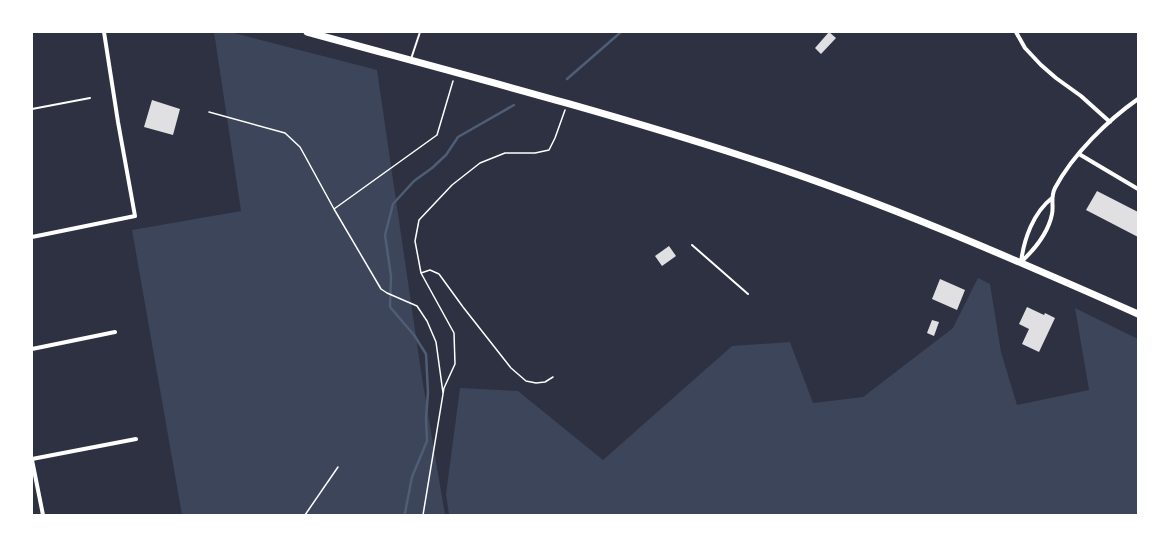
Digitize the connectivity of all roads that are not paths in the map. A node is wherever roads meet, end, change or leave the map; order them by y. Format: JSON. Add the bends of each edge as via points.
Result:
{"nodes":[{"id":1,"x":104,"y":32,"type":"edge"},
{"id":2,"x":307,"y":32,"type":"edge"},
{"id":3,"x":420,"y":32,"type":"edge"},
{"id":4,"x":1016,"y":32,"type":"edge"},
{"id":5,"x":411,"y":60,"type":"junction"},
{"id":6,"x":90,"y":98,"type":"dead end"},
{"id":7,"x":1138,"y":99,"type":"edge"},
{"id":8,"x":32,"y":109,"type":"edge"},
{"id":9,"x":1110,"y":122,"type":"junction"},
{"id":10,"x":1079,"y":154,"type":"junction"},
{"id":11,"x":1138,"y":189,"type":"edge"},
{"id":12,"x":1052,"y":198,"type":"junction"},
{"id":13,"x":32,"y":237,"type":"edge"},
{"id":14,"x":692,"y":245,"type":"dead end"},
{"id":15,"x":1021,"y":262,"type":"junction"},
{"id":16,"x":748,"y":294,"type":"dead end"},
{"id":17,"x":1138,"y":314,"type":"edge"},
{"id":18,"x":116,"y":332,"type":"dead end"},
{"id":19,"x":32,"y":349,"type":"edge"},
{"id":20,"x":136,"y":438,"type":"dead end"},
{"id":21,"x":32,"y":460,"type":"edge"},
{"id":22,"x":43,"y":515,"type":"edge"}],
"edges":[{"from":1,"to":13,"type":"street","via":[[135,216]]},
{"from":2,"to":5,"type":"main road"},
{"from":3,"to":5,"type":"lane"},
{"from":4,"to":9,"type":"street","via":[[1025,48],[1041,64]]},
{"from":5,"to":15,"type":"main road","via":[[745,157],[891,209]]},
{"from":6,"to":8,"type":"lane"},
{"from":7,"to":9,"type":"street"},
{"from":9,"to":10,"type":"street"},
{"from":10,"to":11,"type":"street"},
{"from":10,"to":12,"type":"street","via":[[1055,188]]},
{"from":12,"to":15,"type":"street","via":[[1042,208],[1026,238]]},
{"from":12,"to":15,"type":"street","via":[[1052,214],[1042,239]]},
{"from":14,"to":16,"type":"lane"},
{"from":15,"to":17,"type":"main road"},
{"from":18,"to":19,"type":"street"},
{"from":20,"to":21,"type":"street"},
{"from":21,"to":22,"type":"street"}]}
